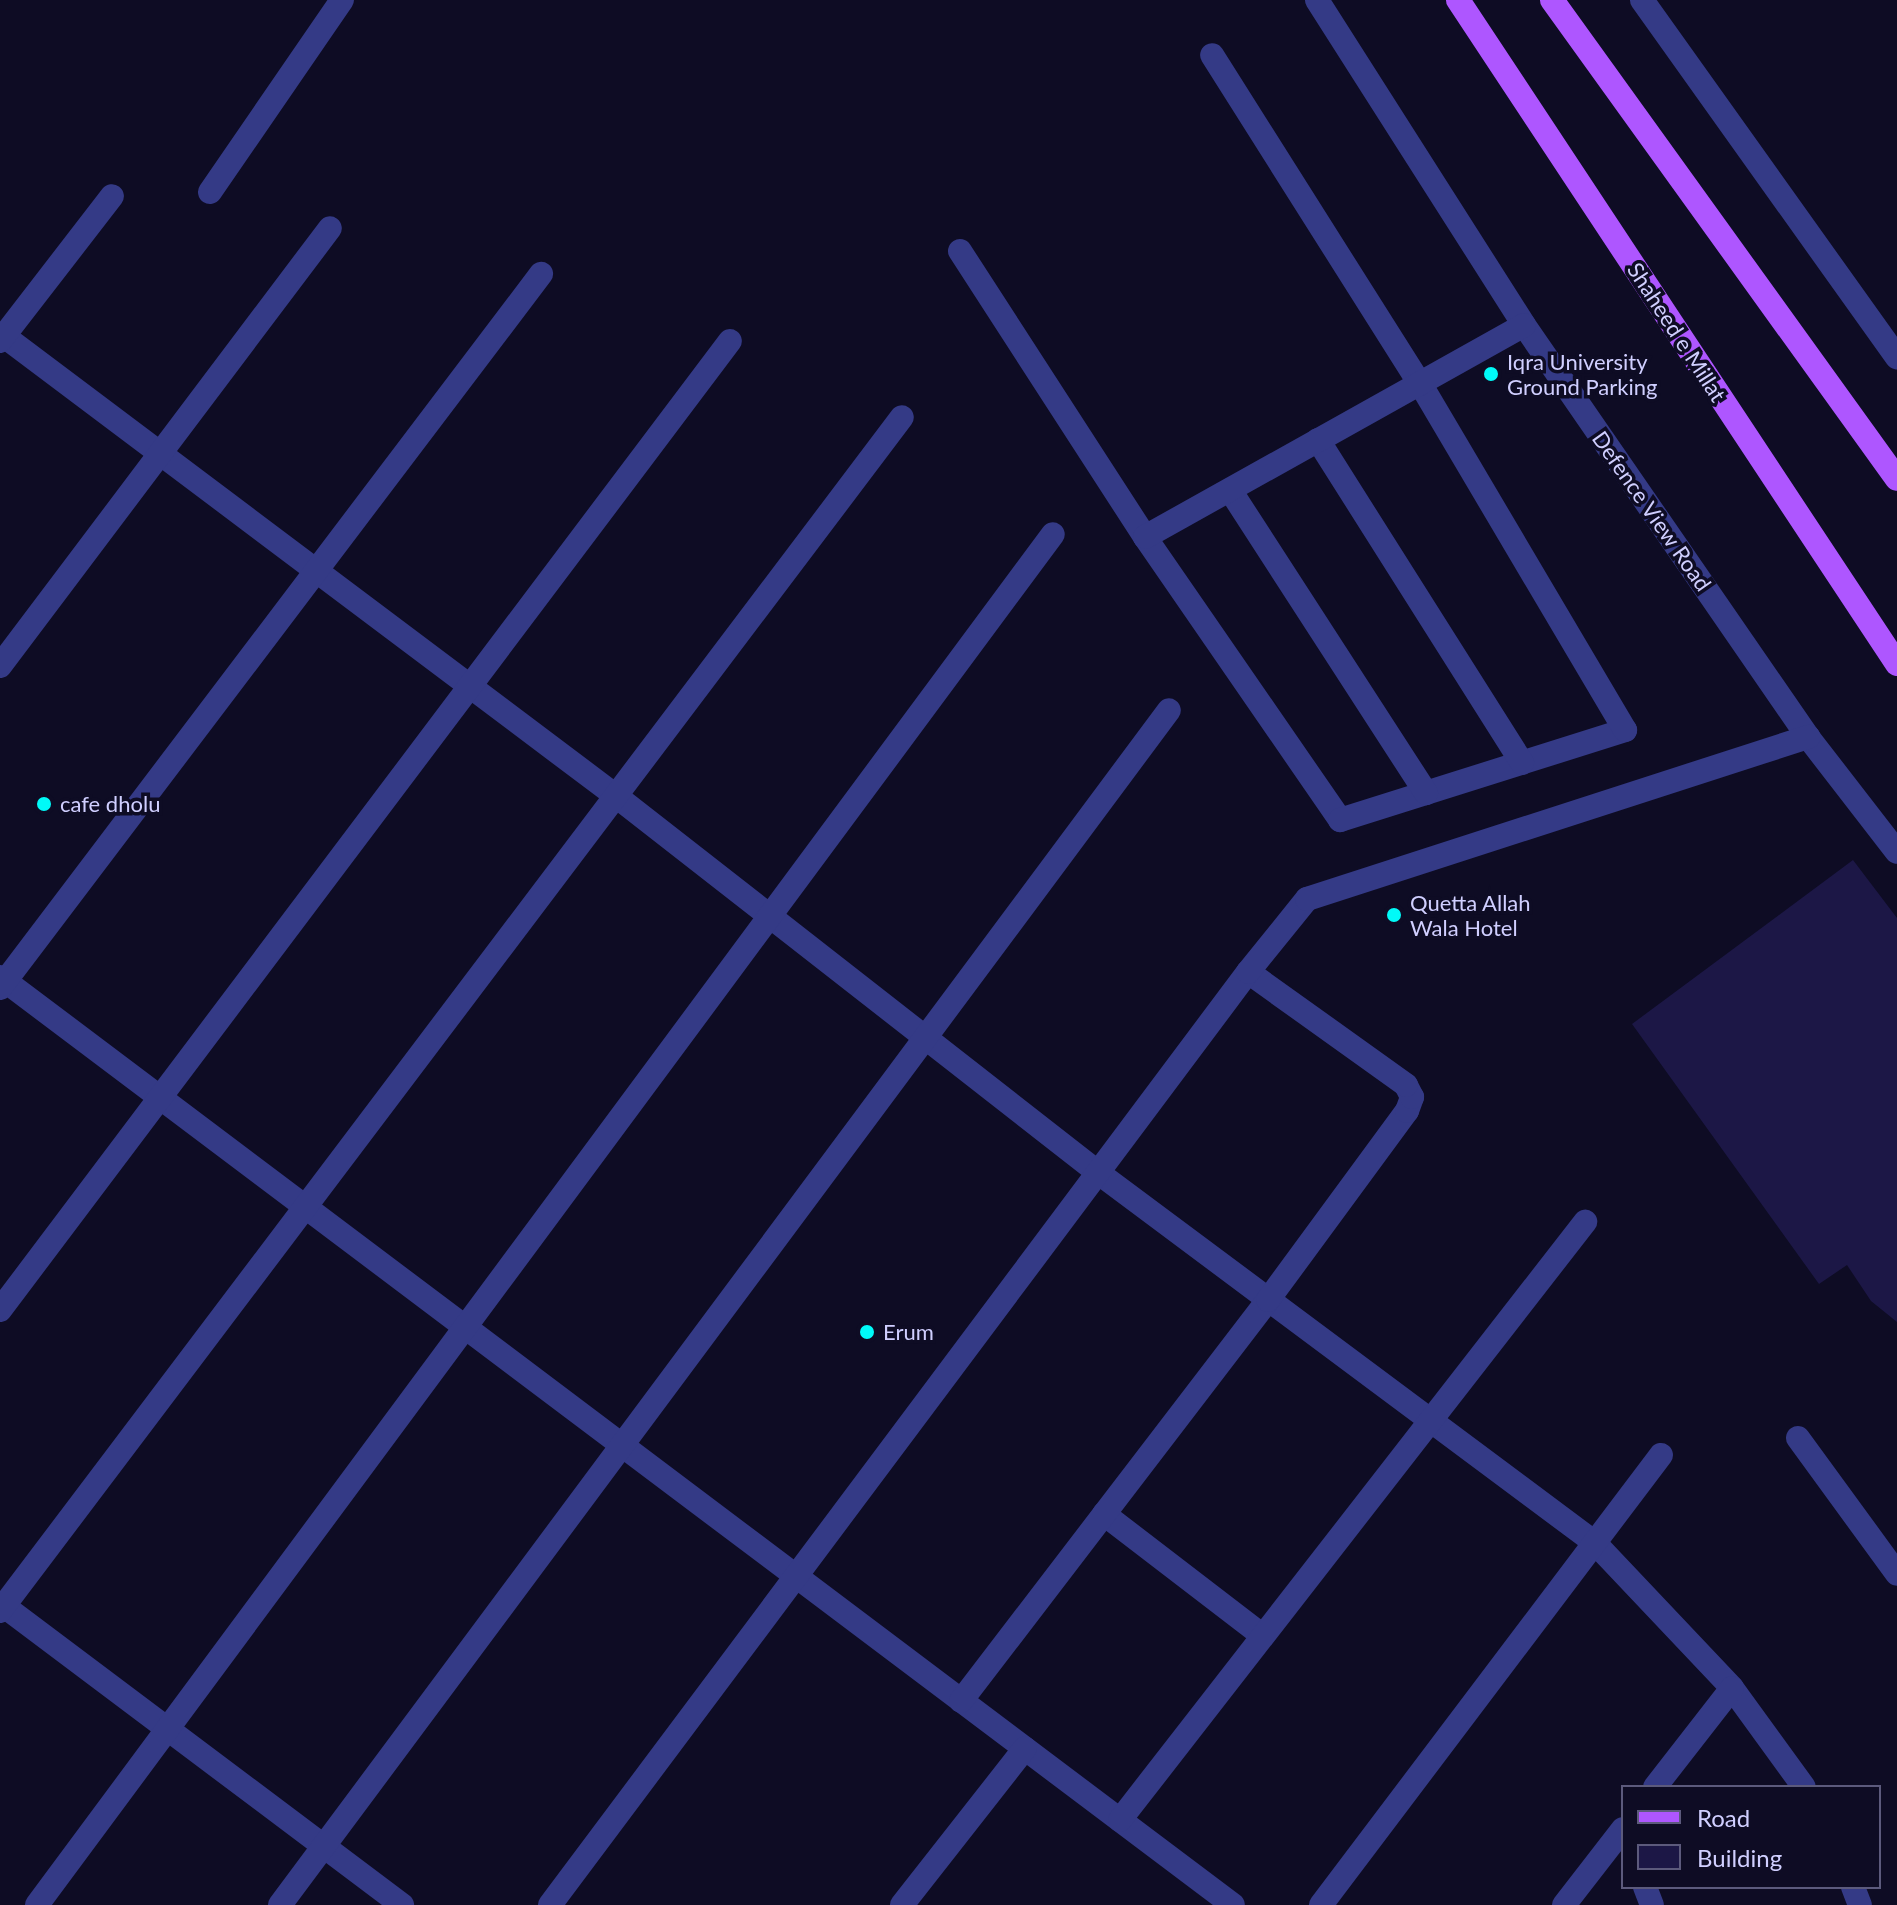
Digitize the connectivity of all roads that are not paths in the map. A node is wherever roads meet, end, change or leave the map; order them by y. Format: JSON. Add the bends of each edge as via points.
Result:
{"nodes":[{"id":1,"x":1317,"y":0,"type":"edge"},
{"id":2,"x":1458,"y":0,"type":"edge"},
{"id":3,"x":1552,"y":0,"type":"edge"},
{"id":4,"x":1642,"y":0,"type":"edge"},
{"id":5,"x":331,"y":2,"type":"edge"},
{"id":6,"x":1212,"y":55,"type":"dead end"},
{"id":7,"x":210,"y":192,"type":"dead end"},
{"id":8,"x":112,"y":196,"type":"dead end"},
{"id":9,"x":330,"y":228,"type":"dead end"},
{"id":10,"x":960,"y":251,"type":"dead end"},
{"id":11,"x":541,"y":274,"type":"dead end"},
{"id":12,"x":1524,"y":325,"type":"junction"},
{"id":13,"x":2,"y":338,"type":"edge"},
{"id":14,"x":730,"y":341,"type":"dead end"},
{"id":15,"x":1897,"y":357,"type":"edge"},
{"id":16,"x":1420,"y":384,"type":"junction"},
{"id":17,"x":902,"y":417,"type":"dead end"},
{"id":18,"x":1318,"y":440,"type":"junction"},
{"id":19,"x":160,"y":453,"type":"junction"},
{"id":20,"x":1897,"y":479,"type":"edge"},
{"id":21,"x":1230,"y":490,"type":"junction"},
{"id":22,"x":1053,"y":534,"type":"dead end"},
{"id":23,"x":1145,"y":537,"type":"junction"},
{"id":24,"x":317,"y":571,"type":"junction"},
{"id":25,"x":1897,"y":664,"type":"edge"},
{"id":26,"x":0,"y":666,"type":"edge"},
{"id":27,"x":470,"y":686,"type":"junction"},
{"id":28,"x":1169,"y":710,"type":"dead end"},
{"id":29,"x":1808,"y":737,"type":"junction"},
{"id":30,"x":1522,"y":763,"type":"junction"},
{"id":31,"x":1426,"y":793,"type":"junction"},
{"id":32,"x":616,"y":796,"type":"junction"},
{"id":33,"x":1897,"y":852,"type":"edge"},
{"id":34,"x":770,"y":916,"type":"junction"},
{"id":35,"x":1248,"y":972,"type":"junction"},
{"id":36,"x":2,"y":982,"type":"edge"},
{"id":37,"x":925,"y":1039,"type":"junction"},
{"id":38,"x":159,"y":1099,"type":"junction"},
{"id":39,"x":1100,"y":1174,"type":"junction"},
{"id":40,"x":305,"y":1209,"type":"junction"},
{"id":41,"x":1585,"y":1222,"type":"dead end"},
{"id":42,"x":1268,"y":1300,"type":"junction"},
{"id":43,"x":0,"y":1310,"type":"edge"},
{"id":44,"x":465,"y":1328,"type":"junction"},
{"id":45,"x":1430,"y":1421,"type":"junction"},
{"id":46,"x":1798,"y":1438,"type":"dead end"},
{"id":47,"x":622,"y":1446,"type":"junction"},
{"id":48,"x":1661,"y":1455,"type":"dead end"},
{"id":49,"x":1104,"y":1514,"type":"junction"},
{"id":50,"x":1595,"y":1543,"type":"junction"},
{"id":51,"x":1897,"y":1574,"type":"edge"},
{"id":52,"x":794,"y":1575,"type":"junction"},
{"id":53,"x":1,"y":1607,"type":"edge"},
{"id":54,"x":1263,"y":1636,"type":"junction"},
{"id":55,"x":1732,"y":1688,"type":"junction"},
{"id":56,"x":961,"y":1701,"type":"junction"},
{"id":57,"x":168,"y":1729,"type":"junction"},
{"id":58,"x":1025,"y":1748,"type":"junction"},
{"id":59,"x":1657,"y":1785,"type":"edge"},
{"id":60,"x":1803,"y":1785,"type":"edge"},
{"id":61,"x":1120,"y":1820,"type":"junction"},
{"id":62,"x":1621,"y":1832,"type":"edge"},
{"id":63,"x":324,"y":1846,"type":"junction"},
{"id":64,"x":1231,"y":1904,"type":"edge"},
{"id":65,"x":37,"y":1905,"type":"edge"},
{"id":66,"x":280,"y":1905,"type":"edge"},
{"id":67,"x":402,"y":1905,"type":"edge"},
{"id":68,"x":550,"y":1905,"type":"edge"},
{"id":69,"x":902,"y":1905,"type":"edge"},
{"id":70,"x":1321,"y":1905,"type":"edge"},
{"id":71,"x":1564,"y":1905,"type":"edge"}],
"edges":[{"from":1,"to":12,"type":"street","name":"Defence View Road"},
{"from":2,"to":25,"type":"main road","name":"Shaheed e Millat"},
{"from":3,"to":20,"type":"main road"},
{"from":4,"to":15,"type":"street"},
{"from":5,"to":7,"type":"street"},
{"from":6,"to":16,"type":"street"},
{"from":8,"to":13,"type":"street"},
{"from":9,"to":19,"type":"street"},
{"from":10,"to":23,"type":"street"},
{"from":11,"to":24,"type":"street"},
{"from":12,"to":16,"type":"street"},
{"from":12,"to":29,"type":"street","name":"Defence View Road"},
{"from":13,"to":19,"type":"street"},
{"from":14,"to":27,"type":"street"},
{"from":16,"to":18,"type":"street"},
{"from":16,"to":30,"type":"street","via":[[1625,730]]},
{"from":17,"to":32,"type":"street"},
{"from":18,"to":21,"type":"street"},
{"from":18,"to":30,"type":"street"},
{"from":19,"to":24,"type":"street"},
{"from":19,"to":26,"type":"street"},
{"from":21,"to":23,"type":"street"},
{"from":21,"to":31,"type":"street"},
{"from":22,"to":34,"type":"street"},
{"from":23,"to":31,"type":"street","via":[[1340,820]]},
{"from":24,"to":27,"type":"street"},
{"from":24,"to":36,"type":"street"},
{"from":27,"to":32,"type":"street"},
{"from":27,"to":38,"type":"street"},
{"from":28,"to":37,"type":"street"},
{"from":29,"to":33,"type":"street","name":"Defence View Road"},
{"from":29,"to":35,"type":"street","via":[[1307,899]]},
{"from":30,"to":31,"type":"street"},
{"from":32,"to":34,"type":"street"},
{"from":32,"to":40,"type":"street"},
{"from":34,"to":37,"type":"street"},
{"from":34,"to":44,"type":"street"},
{"from":35,"to":39,"type":"street"},
{"from":35,"to":42,"type":"street","via":[[1406,1085],[1412,1097],[1407,1111]]},
{"from":36,"to":38,"type":"street"},
{"from":37,"to":39,"type":"street"},
{"from":37,"to":47,"type":"street"},
{"from":38,"to":40,"type":"street"},
{"from":38,"to":43,"type":"street"},
{"from":39,"to":42,"type":"street"},
{"from":39,"to":52,"type":"street"},
{"from":40,"to":44,"type":"street"},
{"from":40,"to":53,"type":"street"},
{"from":41,"to":45,"type":"street"},
{"from":42,"to":45,"type":"street"},
{"from":42,"to":49,"type":"street"},
{"from":44,"to":47,"type":"street"},
{"from":44,"to":57,"type":"street"},
{"from":45,"to":50,"type":"street"},
{"from":45,"to":54,"type":"street"},
{"from":46,"to":51,"type":"street"},
{"from":47,"to":52,"type":"street"},
{"from":47,"to":63,"type":"street"},
{"from":48,"to":50,"type":"street"},
{"from":49,"to":54,"type":"street"},
{"from":49,"to":56,"type":"street"},
{"from":50,"to":55,"type":"street"},
{"from":50,"to":70,"type":"street"},
{"from":52,"to":56,"type":"street"},
{"from":52,"to":68,"type":"street"},
{"from":53,"to":57,"type":"street"},
{"from":54,"to":61,"type":"street"},
{"from":55,"to":59,"type":"street"},
{"from":55,"to":60,"type":"street"},
{"from":56,"to":58,"type":"street"},
{"from":57,"to":63,"type":"street"},
{"from":57,"to":65,"type":"street"},
{"from":58,"to":61,"type":"street"},
{"from":58,"to":69,"type":"street"},
{"from":61,"to":64,"type":"street"},
{"from":62,"to":71,"type":"street"},
{"from":63,"to":66,"type":"street"},
{"from":63,"to":67,"type":"street"}]}
